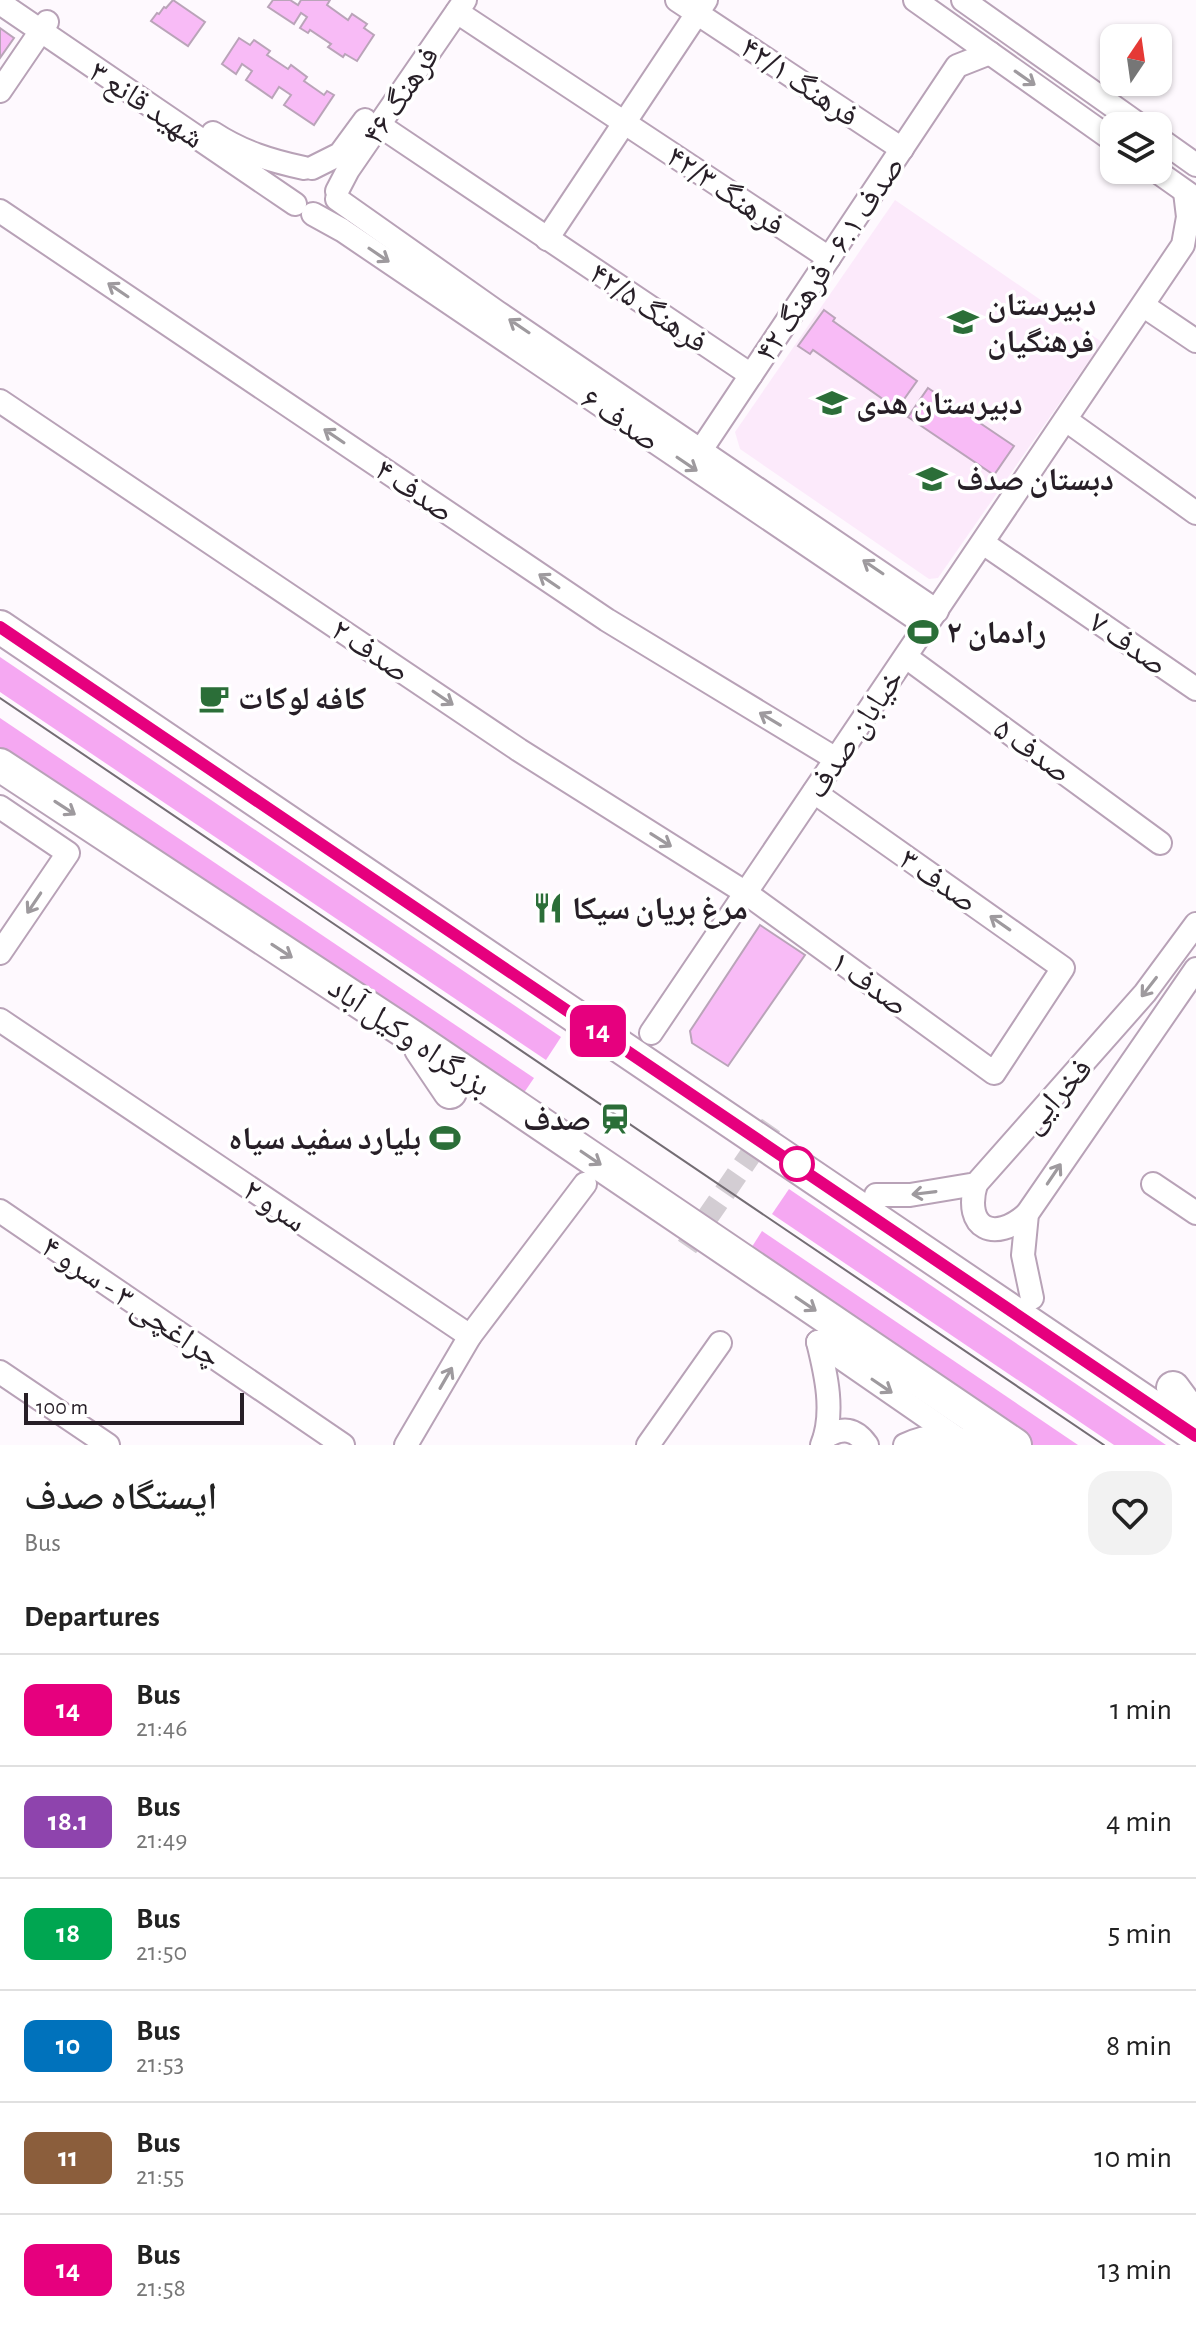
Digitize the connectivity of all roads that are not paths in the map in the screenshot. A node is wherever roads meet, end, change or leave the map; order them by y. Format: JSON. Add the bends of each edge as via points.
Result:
{"nodes":[{"id":1,"x":19,"y":0,"type":"edge"},
{"id":2,"x":677,"y":0,"type":"edge"},
{"id":3,"x":915,"y":0,"type":"edge"},
{"id":4,"x":963,"y":0,"type":"edge"},
{"id":5,"x":0,"y":3,"type":"edge"},
{"id":6,"x":456,"y":4,"type":"edge"},
{"id":7,"x":702,"y":7,"type":"edge"},
{"id":8,"x":44,"y":26,"type":"junction"},
{"id":9,"x":954,"y":27,"type":"junction"},
{"id":10,"x":990,"y":53,"type":"junction"},
{"id":11,"x":957,"y":66,"type":"junction"},
{"id":12,"x":0,"y":91,"type":"edge"},
{"id":13,"x":1106,"y":102,"type":"junction"},
{"id":14,"x":1121,"y":112,"type":"edge"},
{"id":15,"x":624,"y":123,"type":"junction"},
{"id":16,"x":1089,"y":123,"type":"junction"},
{"id":17,"x":379,"y":125,"type":"junction"},
{"id":18,"x":1100,"y":131,"type":"edge"},
{"id":19,"x":1172,"y":148,"type":"edge"},
{"id":20,"x":902,"y":149,"type":"junction"},
{"id":21,"x":1196,"y":165,"type":"edge"},
{"id":22,"x":308,"y":168,"type":"junction"},
{"id":23,"x":1172,"y":182,"type":"edge"},
{"id":24,"x":337,"y":195,"type":"junction"},
{"id":25,"x":1191,"y":195,"type":"edge"},
{"id":26,"x":304,"y":209,"type":"junction"},
{"id":27,"x":0,"y":211,"type":"edge"},
{"id":28,"x":547,"y":239,"type":"junction"},
{"id":29,"x":1190,"y":241,"type":"edge"},
{"id":30,"x":829,"y":258,"type":"junction"},
{"id":31,"x":1144,"y":306,"type":"junction"},
{"id":32,"x":1196,"y":341,"type":"edge"},
{"id":33,"x":553,"y":361,"type":"junction"},
{"id":34,"x":751,"y":375,"type":"junction"},
{"id":35,"x":0,"y":401,"type":"edge"},
{"id":36,"x":1066,"y":420,"type":"junction"},
{"id":37,"x":701,"y":450,"type":"junction"},
{"id":38,"x":1196,"y":513,"type":"edge"},
{"id":39,"x":983,"y":543,"type":"junction"},
{"id":40,"x":932,"y":618,"type":"junction"},
{"id":41,"x":0,"y":627,"type":"edge"},
{"id":42,"x":906,"y":657,"type":"junction"},
{"id":43,"x":1196,"y":689,"type":"edge"},
{"id":44,"x":836,"y":759,"type":"junction"},
{"id":45,"x":0,"y":765,"type":"edge"},
{"id":46,"x":260,"y":772,"type":"dead end"},
{"id":47,"x":814,"y":792,"type":"junction"},
{"id":48,"x":0,"y":807,"type":"edge"},
{"id":49,"x":270,"y":810,"type":"junction"},
{"id":50,"x":1160,"y":843,"type":"dead end"},
{"id":51,"x":746,"y":893,"type":"junction"},
{"id":52,"x":1196,"y":924,"type":"edge"},
{"id":53,"x":0,"y":953,"type":"edge"},
{"id":54,"x":1196,"y":969,"type":"edge"},
{"id":55,"x":0,"y":1020,"type":"edge"},
{"id":56,"x":654,"y":1027,"type":"dead end"},
{"id":57,"x":413,"y":1037,"type":"junction"},
{"id":58,"x":994,"y":1073,"type":"joint"},
{"id":59,"x":450,"y":1092,"type":"dead end"},
{"id":60,"x":976,"y":1184,"type":"junction"},
{"id":61,"x":1153,"y":1184,"type":"dead end"},
{"id":62,"x":598,"y":1192,"type":"joint"},
{"id":63,"x":876,"y":1195,"type":"dead end"},
{"id":64,"x":668,"y":1210,"type":"junction"},
{"id":65,"x":0,"y":1211,"type":"edge"},
{"id":66,"x":1196,"y":1213,"type":"edge"},
{"id":67,"x":1027,"y":1214,"type":"junction"},
{"id":68,"x":897,"y":1232,"type":"junction"},
{"id":69,"x":950,"y":1243,"type":"dead end"},
{"id":70,"x":1032,"y":1298,"type":"dead end"},
{"id":71,"x":470,"y":1336,"type":"junction"},
{"id":72,"x":720,"y":1343,"type":"dead end"},
{"id":73,"x":0,"y":1372,"type":"edge"},
{"id":74,"x":1173,"y":1388,"type":"dead end"},
{"id":75,"x":1196,"y":1419,"type":"edge"},
{"id":76,"x":954,"y":1436,"type":"junction"},
{"id":77,"x":1196,"y":1436,"type":"edge"},
{"id":78,"x":824,"y":1441,"type":"edge"},
{"id":79,"x":413,"y":1443,"type":"edge"},
{"id":80,"x":108,"y":1445,"type":"edge"},
{"id":81,"x":343,"y":1445,"type":"edge"},
{"id":82,"x":648,"y":1445,"type":"edge"},
{"id":83,"x":867,"y":1445,"type":"edge"},
{"id":84,"x":905,"y":1445,"type":"edge"},
{"id":85,"x":980,"y":1445,"type":"edge"},
{"id":86,"x":1015,"y":1445,"type":"edge"}],
"edges":[{"from":1,"to":8,"type":"street","name":"شهید قانع ۳"},
{"from":2,"to":7,"type":"street","name":"فرهنگ ۴۲/۱"},
{"from":3,"to":9,"type":"street"},
{"from":4,"to":13,"type":"street"},
{"from":5,"to":8,"type":"street","name":"شهید قانع ۳"},
{"from":6,"to":15,"type":"street","name":"فرهنگ ۴۲/۳"},
{"from":6,"to":17,"type":"street","name":"فرهنگ ۴۶"},
{"from":6,"to":22,"type":"street","name":"فرهنگ ۴۶","via":[[340,154]]},
{"from":7,"to":15,"type":"street"},
{"from":7,"to":20,"type":"street","name":"فرهنگ ۴۲/۱"},
{"from":8,"to":12,"type":"street"},
{"from":8,"to":22,"type":"street","name":"شهید قانع ۳","via":[[223,139],[269,161]]},
{"from":8,"to":26,"type":"street","name":"شهید قانع ۳"},
{"from":9,"to":10,"type":"street"},
{"from":9,"to":11,"type":"street"},
{"from":10,"to":11,"type":"street"},
{"from":10,"to":16,"type":"street","one_way":true},
{"from":11,"to":20,"type":"street","name":"صدف ۶.۱ - فرهنگ ۴۲"},
{"from":13,"to":14,"type":"street"},
{"from":13,"to":16,"type":"street"},
{"from":15,"to":28,"type":"street"},
{"from":15,"to":30,"type":"street","name":"فرهنگ ۴۲/۳"},
{"from":16,"to":18,"type":"street"},
{"from":17,"to":24,"type":"street","name":"فرهنگ ۴۶"},
{"from":17,"to":28,"type":"street","name":"فرهنگ ۴۲/۵"},
{"from":19,"to":21,"type":"street"},
{"from":20,"to":30,"type":"street","name":"صدف ۶.۱ - فرهنگ ۴۲"},
{"from":22,"to":24,"type":"street","via":[[330,178]]},
{"from":22,"to":26,"type":"street","via":[[291,176],[288,184],[288,192]]},
{"from":23,"to":25,"type":"street"},
{"from":24,"to":26,"type":"street","via":[[328,212]]},
{"from":33,"to":24,"type":"street","name":"صدف ۶","one_way":true},
{"from":25,"to":29,"type":"street"},
{"from":26,"to":33,"type":"street","name":"صدف ۶","one_way":true},
{"from":44,"to":27,"type":"street","name":"صدف ۴","one_way":true,"via":[[607,620]]},
{"from":28,"to":34,"type":"street","name":"فرهنگ ۴۲/۵"},
{"from":29,"to":31,"type":"street","name":"خیابان صدف"},
{"from":30,"to":34,"type":"street","name":"صدف ۶.۱ - فرهنگ ۴۲"},
{"from":31,"to":32,"type":"street"},
{"from":31,"to":36,"type":"street","name":"خیابان صدف"},
{"from":33,"to":37,"type":"street","name":"صدف ۶"},
{"from":33,"to":40,"type":"street","name":"صدف ۶","one_way":true},
{"from":34,"to":37,"type":"street","name":"صدف ۶.۱ - فرهنگ ۴۲"},
{"from":35,"to":51,"type":"street","name":"صدف ۲","one_way":true,"via":[[519,750]]},
{"from":36,"to":38,"type":"street"},
{"from":36,"to":39,"type":"street","name":"خیابان صدف"},
{"from":40,"to":37,"type":"street","name":"صدف ۶","one_way":true},
{"from":39,"to":40,"type":"street","name":"خیابان صدف"},
{"from":39,"to":43,"type":"street","name":"صدف ۷"},
{"from":40,"to":42,"type":"street","name":"خیابان صدف"},
{"from":41,"to":49,"type":"highway"},
{"from":42,"to":44,"type":"street","name":"خیابان صدف"},
{"from":42,"to":50,"type":"street","name":"صدف ۵"},
{"from":44,"to":47,"type":"street","name":"خیابان صدف"},
{"from":45,"to":57,"type":"highway","name":"بزرگراه وکیل آباد","one_way":true},
{"from":46,"to":49,"type":"highway"},
{"from":47,"to":51,"type":"street","name":"خیابان صدف"},
{"from":58,"to":47,"type":"street","name":"صدف ۳","one_way":true,"via":[[1063,968]]},
{"from":48,"to":53,"type":"street","one_way":true,"via":[[68,853]]},
{"from":49,"to":68,"type":"highway"},
{"from":51,"to":56,"type":"street","name":"خیابان صدف"},
{"from":51,"to":58,"type":"street","name":"صدف ۱"},
{"from":52,"to":60,"type":"street","name":"فخرایی","one_way":true,"via":[[1145,993]]},
{"from":67,"to":54,"type":"street","name":"فخرایی","one_way":true},
{"from":55,"to":71,"type":"street","name":"سرو ۲"},
{"from":57,"to":59,"type":"highway"},
{"from":57,"to":64,"type":"highway","name":"بزرگراه وکیل آباد","one_way":true},
{"from":60,"to":63,"type":"street","one_way":true},
{"from":60,"to":67,"type":"street","via":[[972,1211],[979,1223],[1003,1230]]},
{"from":61,"to":66,"type":"street"},
{"from":62,"to":64,"type":"highway"},
{"from":62,"to":71,"type":"street"},
{"from":64,"to":86,"type":"highway","name":"بزرگراه وکیل آباد","one_way":true},
{"from":65,"to":81,"type":"street","name":"چراغچی ۳ - سرو ۴"},
{"from":67,"to":70,"type":"street","name":"فخرایی","via":[[1023,1255]]},
{"from":68,"to":69,"type":"highway"},
{"from":68,"to":77,"type":"highway"},
{"from":79,"to":71,"type":"street","one_way":true},
{"from":72,"to":82,"type":"street"},
{"from":73,"to":80,"type":"street"},
{"from":74,"to":75,"type":"highway"},
{"from":78,"to":76,"type":"street","one_way":true,"via":[[828,1397],[818,1342]]},
{"from":76,"to":84,"type":"street"},
{"from":76,"to":85,"type":"street"},
{"from":78,"to":83,"type":"street","via":[[840,1429],[856,1432]]}]}
